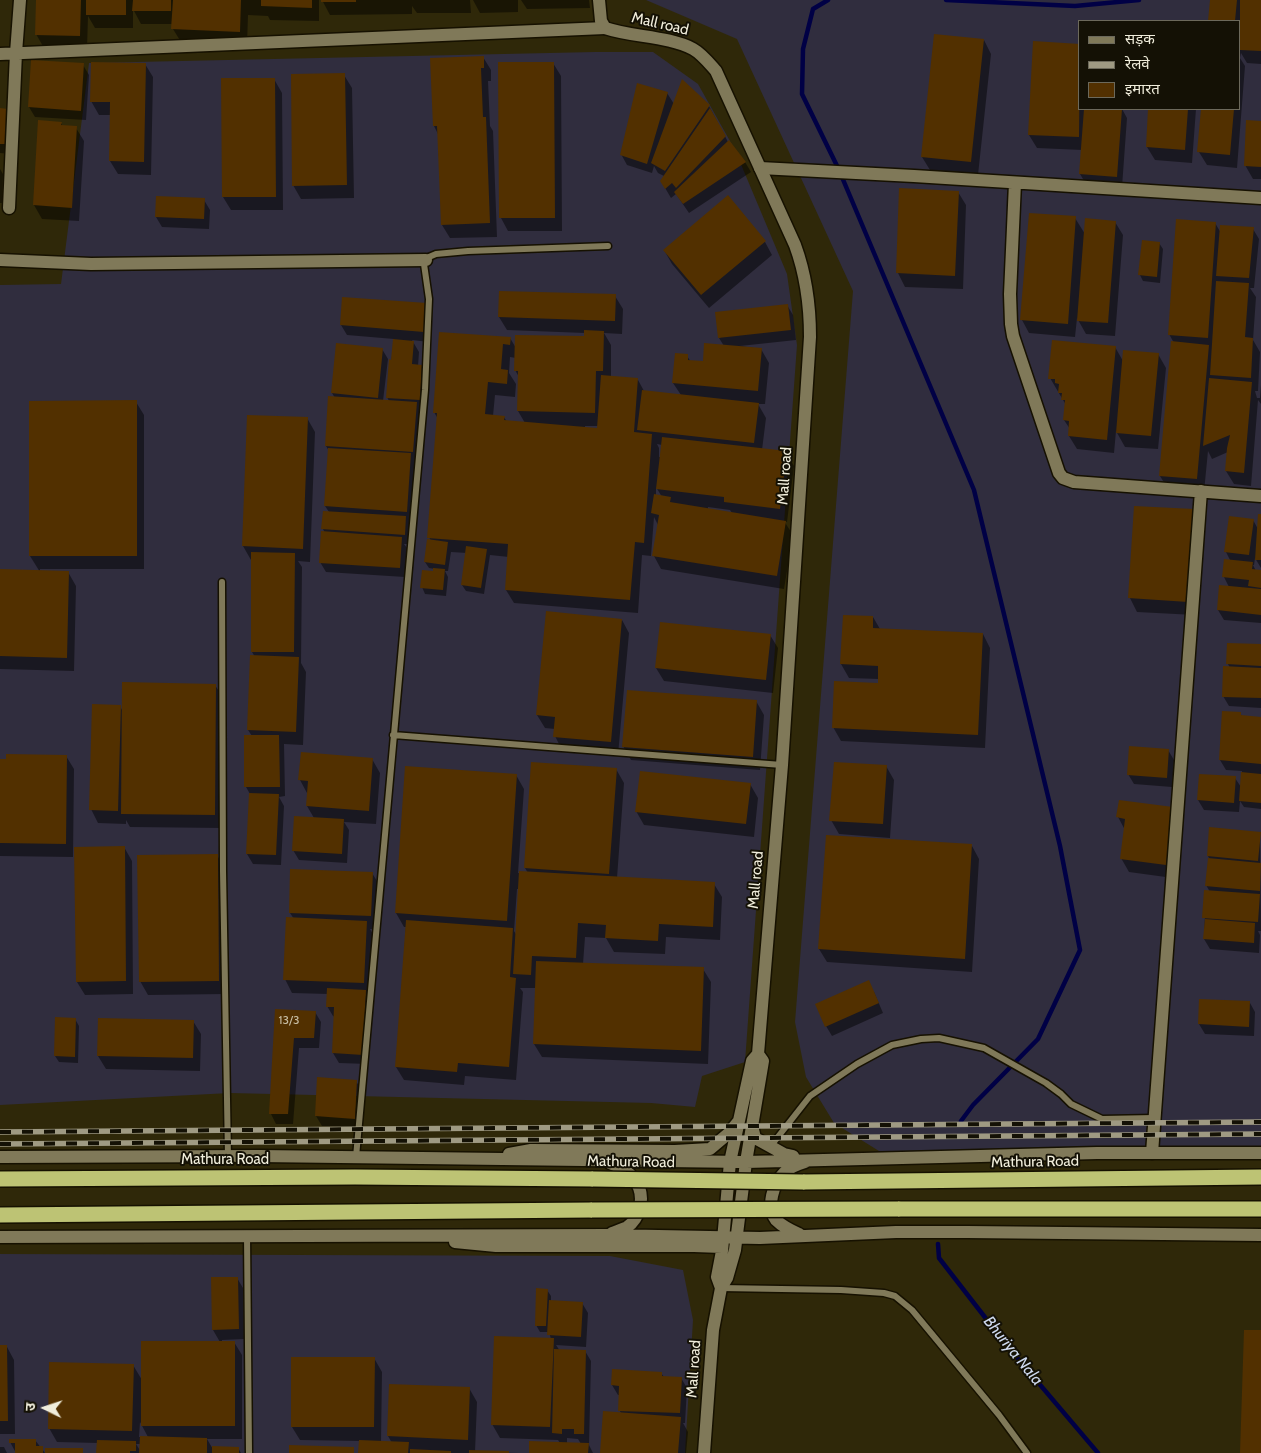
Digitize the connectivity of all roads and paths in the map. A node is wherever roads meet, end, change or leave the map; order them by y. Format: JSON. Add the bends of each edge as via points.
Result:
{"nodes":[{"id":1,"x":20,"y":0,"type":"edge"},
{"id":2,"x":599,"y":0,"type":"edge"},
{"id":3,"x":605,"y":28,"type":"junction"},
{"id":4,"x":16,"y":53,"type":"junction"},
{"id":5,"x":0,"y":54,"type":"edge"},
{"id":6,"x":6,"y":158,"type":"edge"},
{"id":7,"x":760,"y":168,"type":"junction"},
{"id":8,"x":1015,"y":183,"type":"junction"},
{"id":9,"x":1261,"y":198,"type":"edge"},
{"id":10,"x":9,"y":208,"type":"dead end"},
{"id":11,"x":608,"y":246,"type":"dead end"},
{"id":12,"x":0,"y":260,"type":"edge"},
{"id":13,"x":426,"y":260,"type":"junction"},
{"id":14,"x":1202,"y":491,"type":"junction"},
{"id":15,"x":1261,"y":496,"type":"edge"},
{"id":16,"x":222,"y":582,"type":"dead end"},
{"id":17,"x":393,"y":735,"type":"junction"},
{"id":18,"x":782,"y":765,"type":"junction"},
{"id":19,"x":758,"y":1054,"type":"junction"},
{"id":20,"x":1154,"y":1118,"type":"junction"},
{"id":21,"x":739,"y":1120,"type":"junction"},
{"id":22,"x":752,"y":1126,"type":"junction"},
{"id":23,"x":770,"y":1147,"type":"junction"},
{"id":24,"x":1152,"y":1153,"type":"junction"},
{"id":25,"x":1261,"y":1153,"type":"edge"},
{"id":26,"x":228,"y":1156,"type":"junction"},
{"id":27,"x":0,"y":1157,"type":"edge"},
{"id":28,"x":356,"y":1157,"type":"junction"},
{"id":29,"x":485,"y":1159,"type":"junction"},
{"id":30,"x":813,"y":1160,"type":"junction"},
{"id":31,"x":603,"y":1161,"type":"junction"},
{"id":32,"x":730,"y":1162,"type":"junction"},
{"id":33,"x":746,"y":1162,"type":"junction"},
{"id":34,"x":1261,"y":1177,"type":"edge"},
{"id":35,"x":0,"y":1179,"type":"edge"},
{"id":36,"x":1261,"y":1209,"type":"edge"},
{"id":37,"x":0,"y":1215,"type":"edge"},
{"id":38,"x":247,"y":1235,"type":"junction"},
{"id":39,"x":377,"y":1235,"type":"junction"},
{"id":40,"x":607,"y":1235,"type":"junction"},
{"id":41,"x":804,"y":1236,"type":"junction"},
{"id":42,"x":1261,"y":1236,"type":"edge"},
{"id":43,"x":0,"y":1237,"type":"edge"},
{"id":44,"x":737,"y":1237,"type":"junction"},
{"id":45,"x":722,"y":1242,"type":"junction"},
{"id":46,"x":721,"y":1288,"type":"junction"},
{"id":47,"x":249,"y":1453,"type":"edge"},
{"id":48,"x":704,"y":1453,"type":"edge"},
{"id":49,"x":1027,"y":1453,"type":"edge"}],
"edges":[{"from":1,"to":4,"type":"street"},
{"from":2,"to":3,"type":"street"},
{"from":3,"to":4,"type":"street","name":"Mall road"},
{"from":3,"to":7,"type":"street","name":"Mall road","via":[[678,43],[706,59],[716,70]]},
{"from":4,"to":5,"type":"street","name":"Mall road"},
{"from":4,"to":6,"type":"street"},
{"from":6,"to":10,"type":"street"},
{"from":7,"to":8,"type":"street"},
{"from":7,"to":18,"type":"street","name":"Mall road","via":[[803,267],[810,312]]},
{"from":8,"to":9,"type":"street"},
{"from":8,"to":14,"type":"street","via":[[1010,294],[1013,336],[1059,473],[1074,482]]},
{"from":11,"to":13,"type":"lane","via":[[468,251],[432,254]]},
{"from":12,"to":13,"type":"street","via":[[91,264]]},
{"from":13,"to":17,"type":"lane","via":[[424,267],[429,299],[425,390]]},
{"from":14,"to":15,"type":"street"},
{"from":14,"to":20,"type":"street"},
{"from":16,"to":26,"type":"lane"},
{"from":17,"to":18,"type":"lane"},
{"from":17,"to":28,"type":"lane"},
{"from":18,"to":19,"type":"street","name":"Mall road"},
{"from":19,"to":21,"type":"street","name":"Mall road","via":[[752,1061]]},
{"from":19,"to":22,"type":"street","name":"Mall road","via":[[763,1062]]},
{"from":20,"to":23,"type":"lane","via":[[1102,1119],[1071,1104],[1046,1084],[984,1048],[939,1038],[921,1038],[892,1045],[810,1096]]},
{"from":20,"to":24,"type":"street"},
{"from":21,"to":29,"type":"street","via":[[710,1149],[531,1150]]},
{"from":21,"to":32,"type":"street","name":"Mall road"},
{"from":22,"to":23,"type":"street","via":[[755,1138]]},
{"from":22,"to":33,"type":"street","name":"Mall road"},
{"from":23,"to":30,"type":"street","via":[[784,1154]]},
{"from":24,"to":25,"type":"street"},
{"from":24,"to":30,"type":"street"},
{"from":26,"to":27,"type":"street"},
{"from":26,"to":28,"type":"street"},
{"from":28,"to":29,"type":"street"},
{"from":29,"to":31,"type":"street"},
{"from":30,"to":33,"type":"street"},
{"from":30,"to":41,"type":"street","via":[[795,1165],[784,1173],[774,1188],[771,1201],[775,1218],[785,1228]]},
{"from":31,"to":32,"type":"street"},
{"from":31,"to":40,"type":"street","via":[[630,1174],[640,1188],[642,1200],[638,1217],[628,1226]]},
{"from":32,"to":33,"type":"street"},
{"from":32,"to":45,"type":"street","name":"Mall road"},
{"from":33,"to":44,"type":"street","name":"Mall road"},
{"from":34,"to":35,"type":"highway","name":"Mathura Road","bridge":true,"via":[[803,1182],[355,1177]]},
{"from":36,"to":37,"type":"highway","bridge":true},
{"from":38,"to":39,"type":"street"},
{"from":38,"to":43,"type":"street"},
{"from":38,"to":47,"type":"lane"},
{"from":39,"to":40,"type":"street"},
{"from":39,"to":45,"type":"street","via":[[496,1246],[694,1246]]},
{"from":40,"to":45,"type":"street"},
{"from":41,"to":42,"type":"street","via":[[967,1232]]},
{"from":41,"to":44,"type":"street"},
{"from":44,"to":45,"type":"street"},
{"from":44,"to":46,"type":"street","name":"Mall road","via":[[727,1278]]},
{"from":45,"to":46,"type":"street","name":"Mall road","via":[[716,1276]]},
{"from":46,"to":48,"type":"street","name":"Mall road","via":[[713,1330]]},
{"from":46,"to":49,"type":"lane","via":[[841,1290],[894,1296],[912,1310]]}]}
